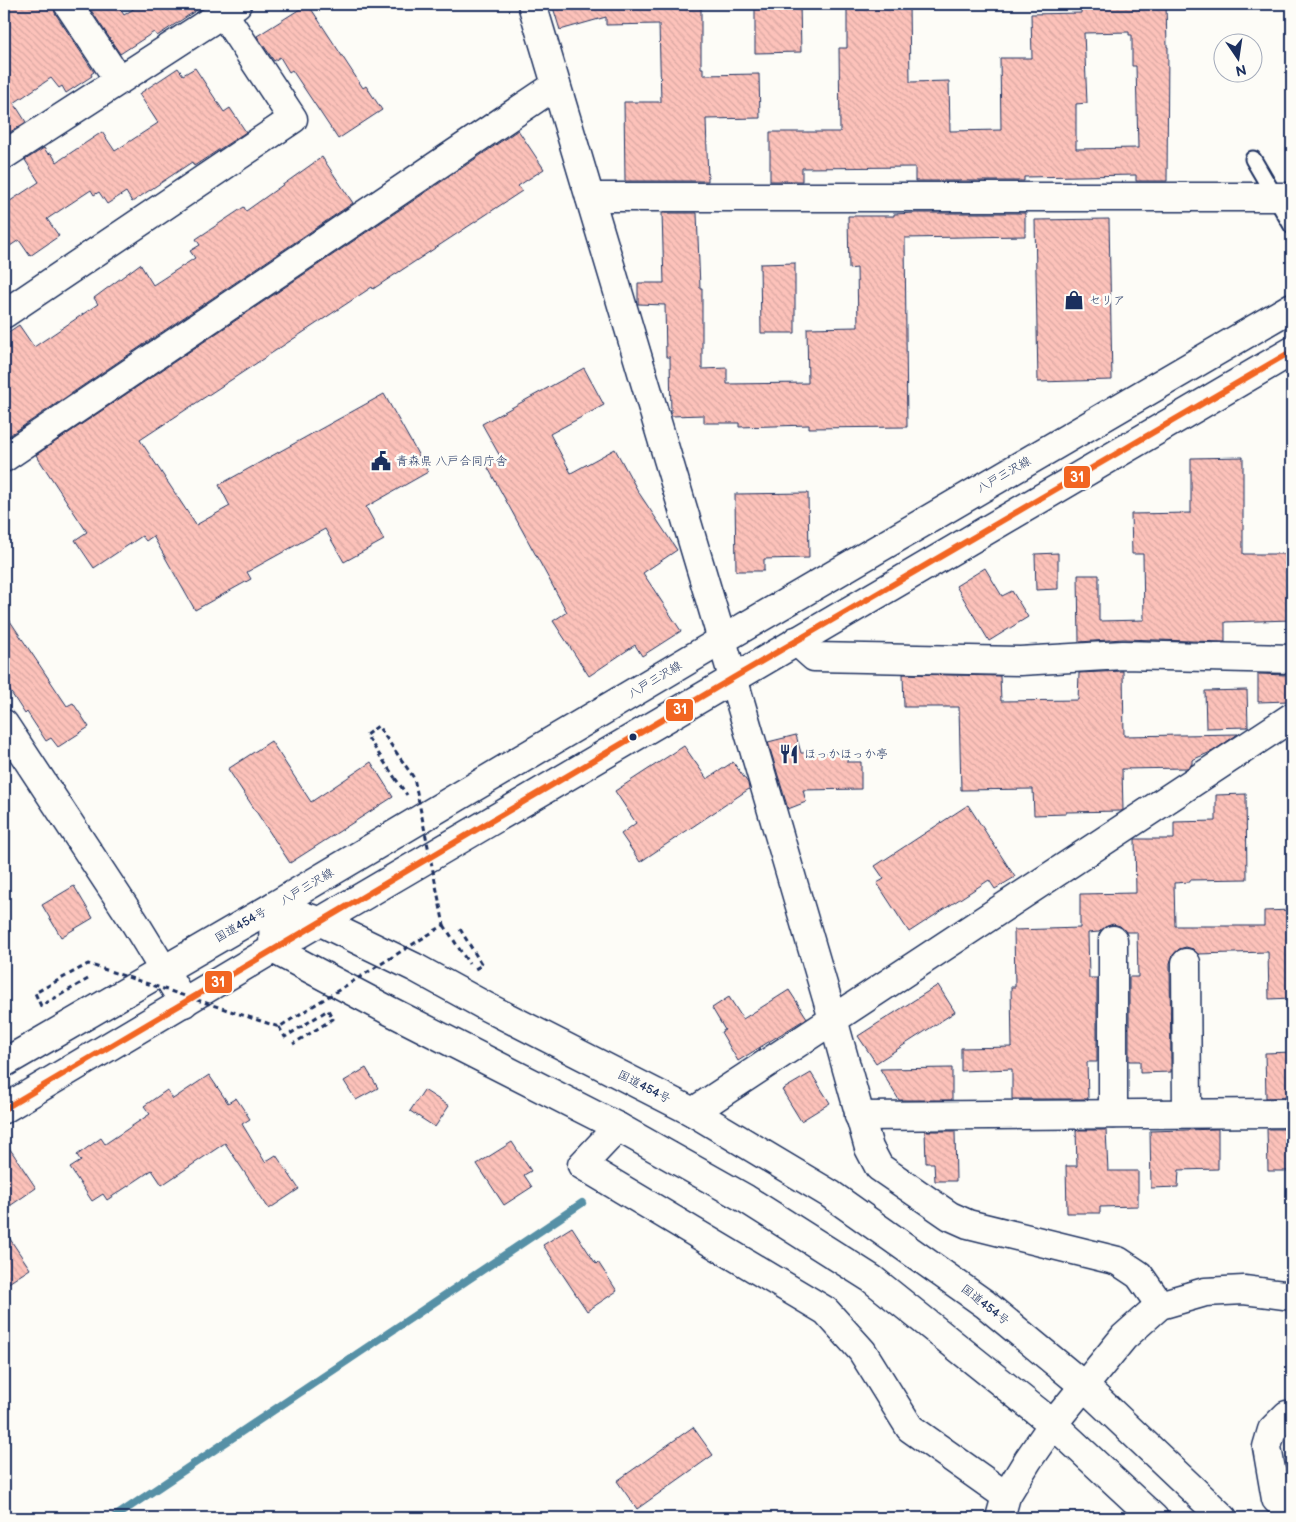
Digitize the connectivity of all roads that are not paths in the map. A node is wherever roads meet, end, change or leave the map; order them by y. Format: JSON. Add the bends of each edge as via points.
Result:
{"nodes":[{"id":1,"x":68,"y":4,"type":"edge"},
{"id":2,"x":532,"y":4,"type":"edge"},
{"id":3,"x":230,"y":8,"type":"edge"},
{"id":4,"x":118,"y":79,"type":"junction"},
{"id":5,"x":556,"y":85,"type":"junction"},
{"id":6,"x":4,"y":155,"type":"edge"},
{"id":7,"x":1253,"y":159,"type":"dead end"},
{"id":8,"x":590,"y":197,"type":"junction"},
{"id":9,"x":1284,"y":197,"type":"edge"},
{"id":10,"x":1292,"y":226,"type":"edge"},
{"id":11,"x":1292,"y":307,"type":"edge"},
{"id":12,"x":4,"y":314,"type":"edge"},
{"id":13,"x":1292,"y":351,"type":"edge"},
{"id":14,"x":4,"y":458,"type":"edge"},
{"id":15,"x":722,"y":640,"type":"junction"},
{"id":16,"x":796,"y":641,"type":"junction"},
{"id":17,"x":1292,"y":659,"type":"edge"},
{"id":18,"x":733,"y":678,"type":"junction"},
{"id":19,"x":1292,"y":716,"type":"edge"},
{"id":20,"x":4,"y":724,"type":"edge"},
{"id":21,"x":274,"y":906,"type":"junction"},
{"id":22,"x":320,"y":922,"type":"junction"},
{"id":23,"x":1113,"y":940,"type":"dead end"},
{"id":24,"x":273,"y":949,"type":"junction"},
{"id":25,"x":1186,"y":963,"type":"dead end"},
{"id":26,"x":163,"y":969,"type":"junction"},
{"id":27,"x":184,"y":1003,"type":"junction"},
{"id":28,"x":833,"y":1019,"type":"junction"},
{"id":29,"x":4,"y":1063,"type":"edge"},
{"id":30,"x":4,"y":1109,"type":"edge"},
{"id":31,"x":693,"y":1112,"type":"junction"},
{"id":32,"x":1292,"y":1112,"type":"edge"},
{"id":33,"x":1187,"y":1113,"type":"junction"},
{"id":34,"x":1114,"y":1114,"type":"junction"},
{"id":35,"x":859,"y":1116,"type":"junction"},
{"id":36,"x":618,"y":1127,"type":"junction"},
{"id":37,"x":1292,"y":1296,"type":"edge"},
{"id":38,"x":1160,"y":1305,"type":"junction"},
{"id":39,"x":1084,"y":1386,"type":"junction"},
{"id":40,"x":1292,"y":1416,"type":"edge"},
{"id":41,"x":1053,"y":1424,"type":"junction"},
{"id":42,"x":1003,"y":1507,"type":"edge"},
{"id":43,"x":1292,"y":1515,"type":"edge"},
{"id":44,"x":1154,"y":1518,"type":"edge"},
{"id":45,"x":1223,"y":1518,"type":"edge"}],
"edges":[{"from":1,"to":4,"type":"main road"},
{"from":2,"to":5,"type":"main road"},
{"from":3,"to":4,"type":"main road"},
{"from":3,"to":12,"type":"main road","via":[[294,119]]},
{"from":4,"to":6,"type":"main road"},
{"from":5,"to":8,"type":"main road"},
{"from":5,"to":14,"type":"main road"},
{"from":7,"to":9,"type":"lane"},
{"from":8,"to":9,"type":"main road"},
{"from":8,"to":15,"type":"main road"},
{"from":9,"to":10,"type":"lane"},
{"from":11,"to":15,"type":"main road","name":"八戸三沢線"},
{"from":13,"to":16,"type":"main road"},
{"from":15,"to":18,"type":"main road"},
{"from":15,"to":21,"type":"main road","name":"八戸三沢線"},
{"from":16,"to":17,"type":"main road","via":[[814,657],[1020,661],[1123,655]]},
{"from":16,"to":18,"type":"main road"},
{"from":18,"to":22,"type":"main road"},
{"from":18,"to":28,"type":"main road"},
{"from":19,"to":28,"type":"main road"},
{"from":20,"to":26,"type":"main road"},
{"from":21,"to":22,"type":"main road","name":"国道454号"},
{"from":21,"to":24,"type":"main road","name":"八戸三沢線"},
{"from":21,"to":26,"type":"main road","name":"国道454号"},
{"from":22,"to":24,"type":"main road"},
{"from":22,"to":31,"type":"main road","name":"国道454号","via":[[414,967]]},
{"from":23,"to":34,"type":"main road"},
{"from":24,"to":27,"type":"main road"},
{"from":24,"to":36,"type":"main road"},
{"from":25,"to":33,"type":"main road"},
{"from":26,"to":27,"type":"main road"},
{"from":26,"to":29,"type":"main road","name":"国道454号"},
{"from":27,"to":30,"type":"main road"},
{"from":28,"to":31,"type":"main road"},
{"from":28,"to":35,"type":"main road"},
{"from":31,"to":39,"type":"main road","name":"国道454号","via":[[830,1194],[985,1304]]},
{"from":32,"to":33,"type":"main road"},
{"from":33,"to":34,"type":"main road"},
{"from":34,"to":35,"type":"main road"},
{"from":35,"to":38,"type":"main road","via":[[879,1167],[950,1216],[968,1224],[1118,1260],[1139,1274]]},
{"from":36,"to":41,"type":"main road","via":[[746,1199],[872,1279]]},
{"from":36,"to":42,"type":"main road","via":[[582,1165],[826,1311],[862,1351],[910,1428]]},
{"from":37,"to":38,"type":"main road","via":[[1244,1290],[1205,1292]]},
{"from":38,"to":39,"type":"main road","via":[[1124,1337]]},
{"from":39,"to":41,"type":"main road"},
{"from":39,"to":45,"type":"main road","name":"国道454号"},
{"from":40,"to":43,"type":"main road","via":[[1286,1415],[1272,1430],[1267,1447],[1276,1499]]},
{"from":41,"to":42,"type":"main road","via":[[1028,1460]]},
{"from":41,"to":44,"type":"main road"}]}
